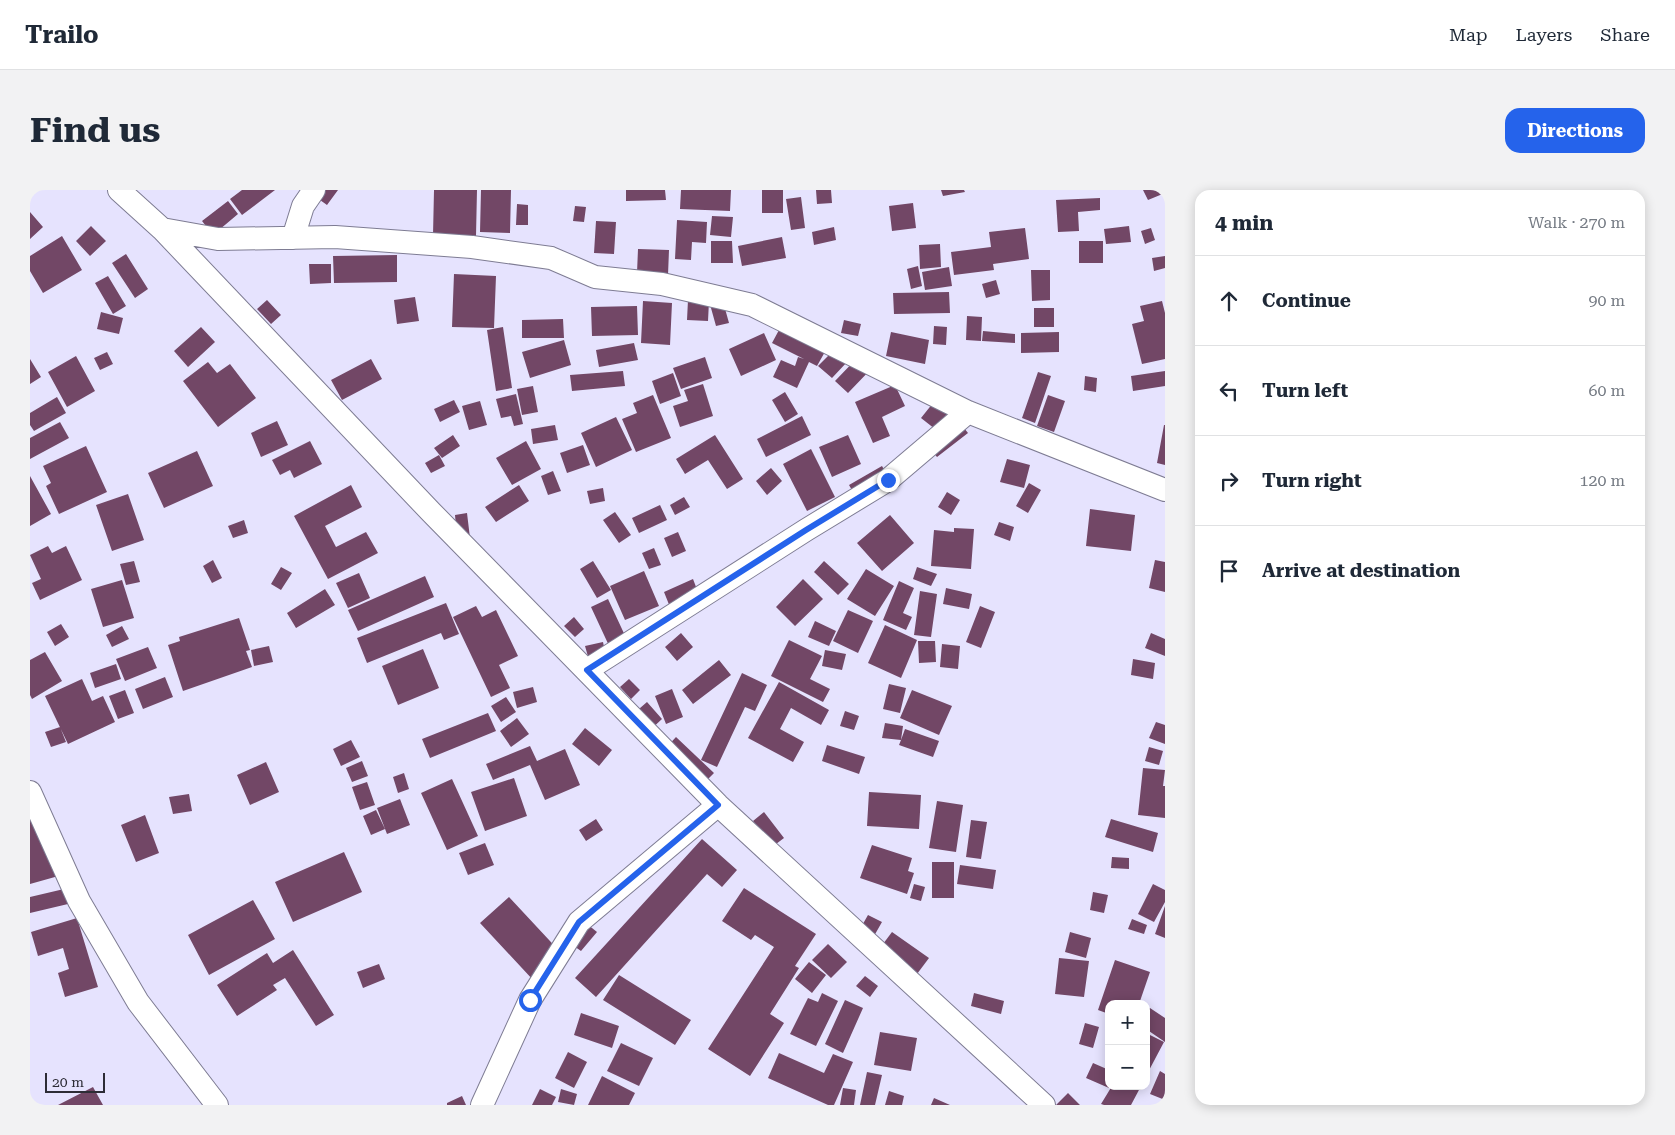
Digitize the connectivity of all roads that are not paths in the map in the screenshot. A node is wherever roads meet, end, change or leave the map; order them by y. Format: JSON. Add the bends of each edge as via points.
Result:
{"nodes":[{"id":1,"x":119,"y":190,"type":"edge"},
{"id":2,"x":314,"y":190,"type":"edge"},
{"id":3,"x":162,"y":228,"type":"junction"},
{"id":4,"x":293,"y":238,"type":"junction"},
{"id":5,"x":968,"y":412,"type":"junction"},
{"id":6,"x":1165,"y":490,"type":"edge"},
{"id":7,"x":587,"y":670,"type":"junction"},
{"id":8,"x":30,"y":792,"type":"edge"},
{"id":9,"x":718,"y":805,"type":"junction"},
{"id":10,"x":217,"y":1105,"type":"edge"},
{"id":11,"x":482,"y":1105,"type":"edge"},
{"id":12,"x":1044,"y":1105,"type":"edge"}],
"edges":[{"from":1,"to":3,"type":"street"},
{"from":2,"to":4,"type":"street","via":[[303,206]]},
{"from":3,"to":4,"type":"street","via":[[218,239]]},
{"from":3,"to":7,"type":"street","via":[[431,512]]},
{"from":4,"to":5,"type":"street","via":[[335,237],[472,247],[551,258],[594,277],[662,284],[752,305]]},
{"from":5,"to":6,"type":"street"},
{"from":5,"to":7,"type":"street","via":[[888,480]]},
{"from":7,"to":9,"type":"street"},
{"from":8,"to":10,"type":"street","via":[[78,902],[138,1002]]},
{"from":9,"to":11,"type":"street","via":[[579,922],[530,1000]]},
{"from":9,"to":12,"type":"street"}]}
